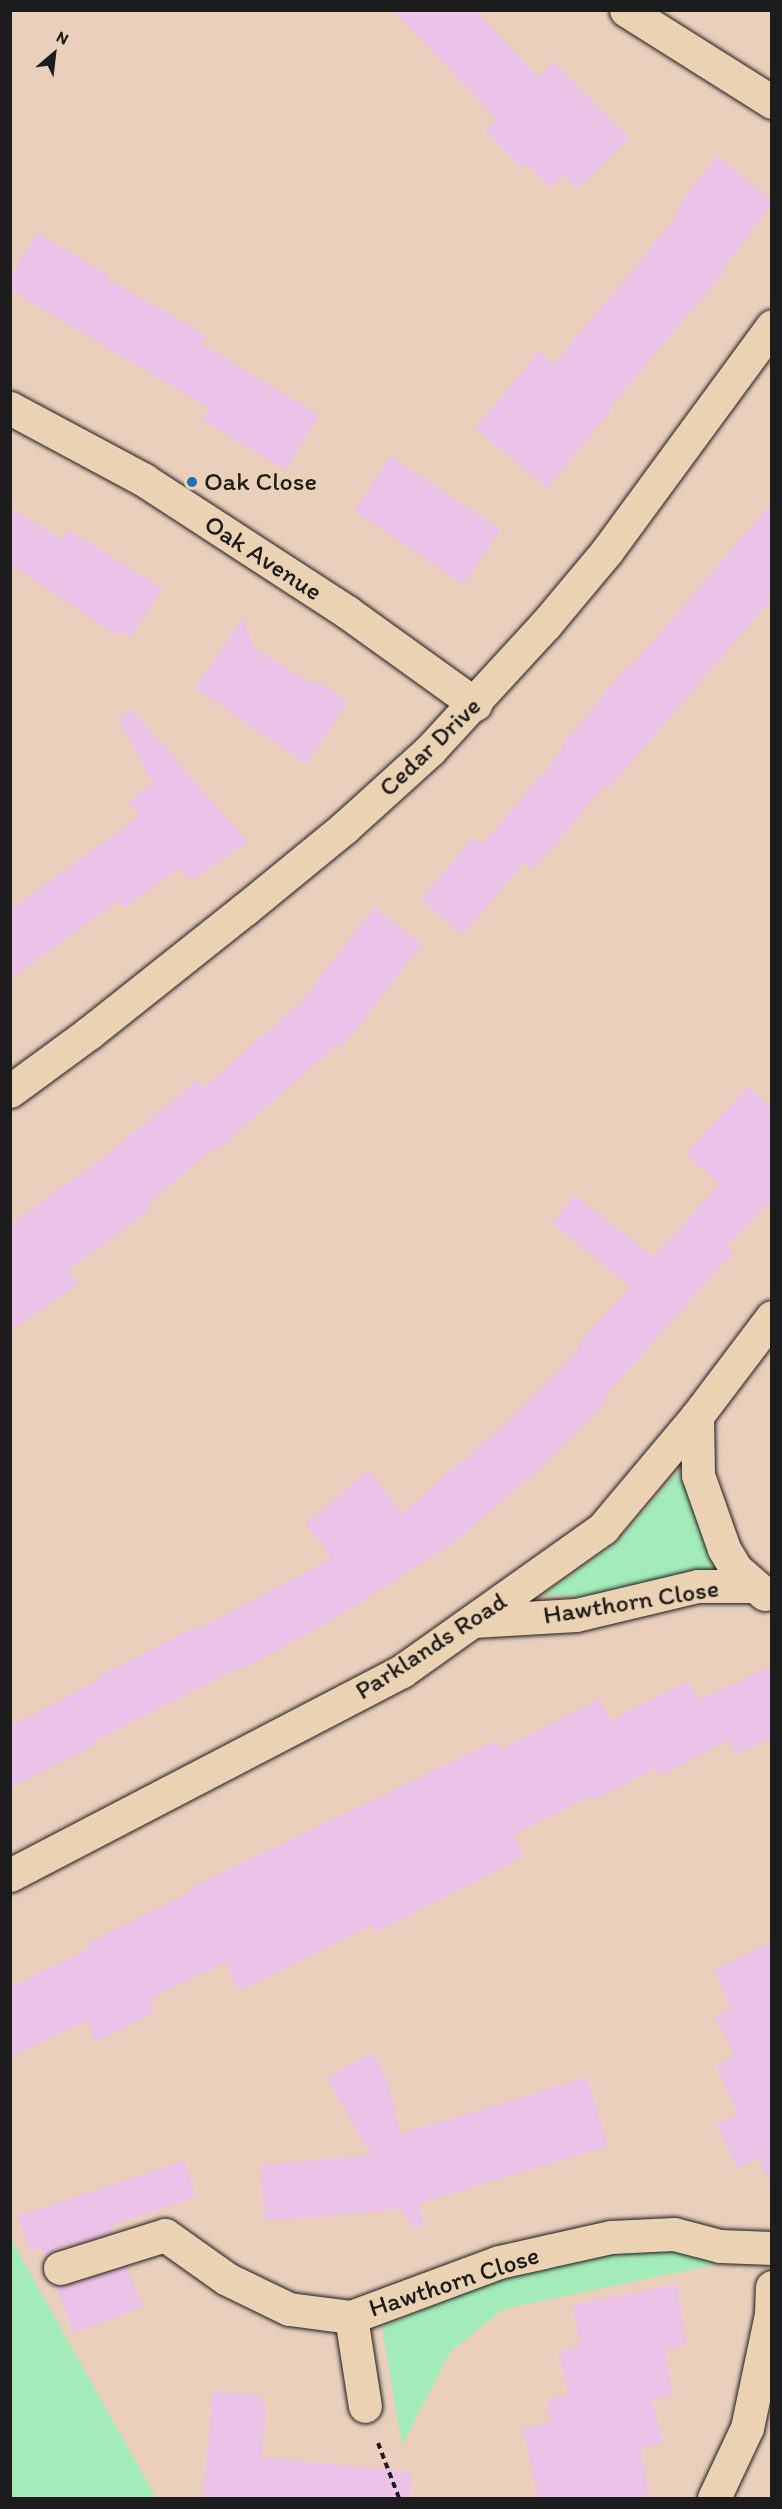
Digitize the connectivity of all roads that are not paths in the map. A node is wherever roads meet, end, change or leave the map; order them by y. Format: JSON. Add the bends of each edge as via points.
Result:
{"nodes":[{"id":1,"x":626,"y":10,"type":"edge"},
{"id":2,"x":771,"y":102,"type":"edge"},
{"id":3,"x":771,"y":326,"type":"edge"},
{"id":4,"x":10,"y":408,"type":"edge"},
{"id":5,"x":475,"y":704,"type":"junction"},
{"id":6,"x":10,"y":1091,"type":"edge"},
{"id":7,"x":771,"y":1317,"type":"edge"},
{"id":8,"x":697,"y":1416,"type":"junction"},
{"id":9,"x":762,"y":1592,"type":"edge"},
{"id":10,"x":473,"y":1621,"type":"junction"},
{"id":11,"x":10,"y":1875,"type":"edge"},
{"id":12,"x":771,"y":2248,"type":"edge"},
{"id":13,"x":60,"y":2268,"type":"dead end"},
{"id":14,"x":771,"y":2287,"type":"edge"},
{"id":15,"x":351,"y":2317,"type":"junction"},
{"id":16,"x":365,"y":2406,"type":"road end"},
{"id":17,"x":714,"y":2499,"type":"edge"}],
"edges":[{"from":1,"to":2,"type":"street"},
{"from":3,"to":5,"type":"street","name":"Cedar Drive","via":[[607,551]]},
{"from":4,"to":5,"type":"street","name":"Oak Avenue","via":[[144,480],[347,612]]},
{"from":5,"to":6,"type":"street","name":"Cedar Drive","via":[[344,828],[99,1026]]},
{"from":7,"to":8,"type":"street","name":"Parklands Road"},
{"from":8,"to":9,"type":"street","name":"Hawthorn Close","via":[[698,1475],[724,1549],[736,1569]]},
{"from":8,"to":10,"type":"street","name":"Parklands Road","via":[[603,1528]]},
{"from":9,"to":10,"type":"street","name":"Hawthorn Close","via":[[698,1586],[576,1615]]},
{"from":10,"to":11,"type":"street","name":"Parklands Road","via":[[402,1671]]},
{"from":12,"to":15,"type":"street","name":"Hawthorn Close","via":[[720,2246],[674,2234],[611,2237],[499,2262]]},
{"from":13,"to":15,"type":"street","name":"Hawthorn Close","via":[[165,2235],[227,2279],[289,2309]]},
{"from":14,"to":17,"type":"street","via":[[771,2314],[747,2428]]},
{"from":15,"to":16,"type":"street","name":"Hawthorn Close"}]}
